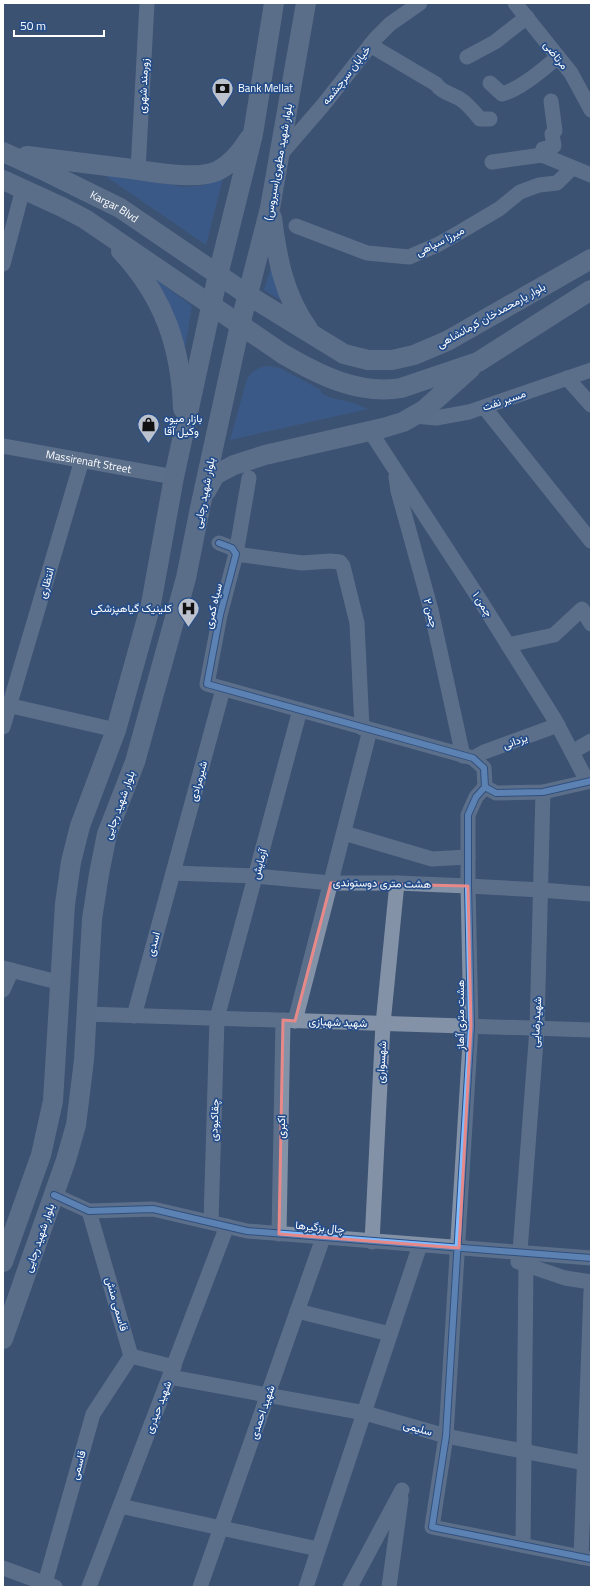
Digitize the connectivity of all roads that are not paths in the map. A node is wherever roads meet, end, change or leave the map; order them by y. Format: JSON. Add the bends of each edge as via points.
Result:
{"nodes":[{"id":1,"x":147,"y":3,"type":"edge"},
{"id":2,"x":274,"y":3,"type":"edge"},
{"id":3,"x":306,"y":3,"type":"edge"},
{"id":4,"x":420,"y":3,"type":"edge"},
{"id":5,"x":515,"y":3,"type":"edge"},
{"id":6,"x":527,"y":17,"type":"junction"},
{"id":7,"x":370,"y":45,"type":"junction"},
{"id":8,"x":468,"y":57,"type":"dead end"},
{"id":9,"x":558,"y":57,"type":"junction"},
{"id":10,"x":490,"y":82,"type":"dead end"},
{"id":11,"x":551,"y":101,"type":"dead end"},
{"id":12,"x":591,"y":110,"type":"edge"},
{"id":13,"x":490,"y":119,"type":"dead end"},
{"id":14,"x":253,"y":134,"type":"junction"},
{"id":15,"x":5,"y":153,"type":"edge"},
{"id":16,"x":542,"y":155,"type":"junction"},
{"id":17,"x":280,"y":156,"type":"junction"},
{"id":18,"x":492,"y":162,"type":"dead end"},
{"id":19,"x":572,"y":168,"type":"junction"},
{"id":20,"x":138,"y":170,"type":"junction"},
{"id":21,"x":591,"y":175,"type":"edge"},
{"id":22,"x":3,"y":180,"type":"edge"},
{"id":23,"x":23,"y":189,"type":"junction"},
{"id":24,"x":120,"y":208,"type":"junction"},
{"id":25,"x":270,"y":208,"type":"junction"},
{"id":26,"x":85,"y":219,"type":"junction"},
{"id":27,"x":296,"y":226,"type":"dead end"},
{"id":28,"x":107,"y":233,"type":"junction"},
{"id":29,"x":591,"y":259,"type":"edge"},
{"id":30,"x":3,"y":264,"type":"edge"},
{"id":31,"x":218,"y":275,"type":"junction"},
{"id":32,"x":591,"y":290,"type":"edge"},
{"id":33,"x":248,"y":295,"type":"junction"},
{"id":34,"x":212,"y":305,"type":"junction"},
{"id":35,"x":240,"y":325,"type":"junction"},
{"id":36,"x":312,"y":334,"type":"junction"},
{"id":37,"x":478,"y":362,"type":"junction"},
{"id":38,"x":591,"y":370,"type":"edge"},
{"id":39,"x":567,"y":378,"type":"junction"},
{"id":40,"x":591,"y":406,"type":"edge"},
{"id":41,"x":484,"y":407,"type":"junction"},
{"id":42,"x":414,"y":416,"type":"junction"},
{"id":43,"x":370,"y":431,"type":"junction"},
{"id":44,"x":183,"y":436,"type":"junction"},
{"id":45,"x":3,"y":446,"type":"edge"},
{"id":46,"x":82,"y":460,"type":"junction"},
{"id":47,"x":395,"y":471,"type":"junction"},
{"id":48,"x":174,"y":477,"type":"junction"},
{"id":49,"x":249,"y":478,"type":"dead end"},
{"id":50,"x":200,"y":508,"type":"junction"},
{"id":51,"x":591,"y":541,"type":"edge"},
{"id":52,"x":219,"y":543,"type":"dead end"},
{"id":53,"x":236,"y":554,"type":"junction"},
{"id":54,"x":591,"y":624,"type":"edge"},
{"id":55,"x":508,"y":645,"type":"junction"},
{"id":56,"x":223,"y":689,"type":"junction"},
{"id":57,"x":6,"y":705,"type":"edge"},
{"id":58,"x":300,"y":710,"type":"junction"},
{"id":59,"x":558,"y":726,"type":"junction"},
{"id":60,"x":3,"y":727,"type":"edge"},
{"id":61,"x":366,"y":729,"type":"junction"},
{"id":62,"x":116,"y":730,"type":"junction"},
{"id":63,"x":591,"y":741,"type":"edge"},
{"id":64,"x":572,"y":752,"type":"junction"},
{"id":65,"x":468,"y":757,"type":"junction"},
{"id":66,"x":589,"y":781,"type":"edge"},
{"id":67,"x":485,"y":787,"type":"junction"},
{"id":68,"x":543,"y":792,"type":"junction"},
{"id":69,"x":83,"y":817,"type":"junction"},
{"id":70,"x":110,"y":826,"type":"junction"},
{"id":71,"x":344,"y":833,"type":"junction"},
{"id":72,"x":468,"y":857,"type":"junction"},
{"id":73,"x":173,"y":873,"type":"junction"},
{"id":74,"x":255,"y":876,"type":"junction"},
{"id":75,"x":331,"y":883,"type":"junction"},
{"id":76,"x":398,"y":883,"type":"junction"},
{"id":77,"x":468,"y":886,"type":"junction"},
{"id":78,"x":541,"y":890,"type":"junction"},
{"id":79,"x":591,"y":894,"type":"edge"},
{"id":80,"x":7,"y":969,"type":"edge"},
{"id":81,"x":61,"y":982,"type":"junction"},
{"id":82,"x":3,"y":990,"type":"edge"},
{"id":83,"x":86,"y":1014,"type":"junction"},
{"id":84,"x":134,"y":1016,"type":"junction"},
{"id":85,"x":217,"y":1018,"type":"junction"},
{"id":86,"x":289,"y":1020,"type":"junction"},
{"id":87,"x":383,"y":1024,"type":"junction"},
{"id":88,"x":472,"y":1026,"type":"junction"},
{"id":89,"x":537,"y":1028,"type":"junction"},
{"id":90,"x":591,"y":1030,"type":"edge"},
{"id":91,"x":54,"y":1195,"type":"junction"},
{"id":92,"x":90,"y":1211,"type":"junction"},
{"id":93,"x":211,"y":1222,"type":"junction"},
{"id":94,"x":227,"y":1226,"type":"junction"},
{"id":95,"x":279,"y":1234,"type":"junction"},
{"id":96,"x":323,"y":1238,"type":"junction"},
{"id":97,"x":372,"y":1242,"type":"junction"},
{"id":98,"x":420,"y":1245,"type":"junction"},
{"id":99,"x":459,"y":1248,"type":"junction"},
{"id":100,"x":523,"y":1258,"type":"junction"},
{"id":101,"x":591,"y":1258,"type":"edge"},
{"id":102,"x":3,"y":1262,"type":"edge"},
{"id":103,"x":591,"y":1282,"type":"edge"},
{"id":104,"x":591,"y":1291,"type":"edge"},
{"id":105,"x":297,"y":1312,"type":"junction"},
{"id":106,"x":390,"y":1334,"type":"junction"},
{"id":107,"x":5,"y":1335,"type":"edge"},
{"id":108,"x":3,"y":1354,"type":"edge"},
{"id":109,"x":132,"y":1356,"type":"junction"},
{"id":110,"x":172,"y":1372,"type":"junction"},
{"id":111,"x":268,"y":1396,"type":"junction"},
{"id":112,"x":365,"y":1413,"type":"junction"},
{"id":113,"x":446,"y":1436,"type":"junction"},
{"id":114,"x":524,"y":1452,"type":"junction"},
{"id":115,"x":588,"y":1465,"type":"edge"},
{"id":116,"x":120,"y":1506,"type":"junction"},
{"id":117,"x":221,"y":1528,"type":"junction"},
{"id":118,"x":523,"y":1545,"type":"junction"},
{"id":119,"x":318,"y":1549,"type":"junction"},
{"id":120,"x":586,"y":1558,"type":"edge"},
{"id":121,"x":3,"y":1568,"type":"edge"},
{"id":122,"x":50,"y":1585,"type":"edge"},
{"id":123,"x":89,"y":1587,"type":"edge"},
{"id":124,"x":200,"y":1587,"type":"edge"},
{"id":125,"x":306,"y":1587,"type":"edge"},
{"id":126,"x":350,"y":1587,"type":"edge"},
{"id":127,"x":389,"y":1587,"type":"edge"}],
"edges":[{"from":1,"to":20,"type":"street","name":"زورمند شهری"},
{"from":2,"to":14,"type":"main road"},
{"from":3,"to":17,"type":"main road","name":"بلوار شهید مطهری(سیروس)"},
{"from":4,"to":7,"type":"street","name":"خیابان سرچشمه","via":[[390,24]]},
{"from":5,"to":6,"type":"street","name":"مرتاضی"},
{"from":6,"to":8,"type":"street","via":[[495,42]]},
{"from":6,"to":9,"type":"street","name":"مرتاضی"},
{"from":7,"to":13,"type":"street","via":[[460,99],[480,119]]},
{"from":7,"to":17,"type":"street","name":"خیابان سرچشمه"},
{"from":9,"to":10,"type":"street","via":[[506,93],[502,94]]},
{"from":9,"to":12,"type":"street","name":"مرتاضی","via":[[571,73]]},
{"from":11,"to":16,"type":"street","via":[[554,146],[543,149]]},
{"from":14,"to":20,"type":"main road","via":[[239,154],[228,164],[206,175]]},
{"from":14,"to":31,"type":"main road"},
{"from":15,"to":20,"type":"main road"},
{"from":15,"to":24,"type":"main road","name":"Kargar Blvd"},
{"from":16,"to":18,"type":"street"},
{"from":16,"to":19,"type":"street"},
{"from":17,"to":25,"type":"main road","name":"بلوار شهید مطهری(سیروس)"},
{"from":19,"to":21,"type":"street"},
{"from":19,"to":27,"type":"street","name":"میرزا سپاهی","via":[[557,183],[539,185],[520,192],[500,208],[460,232],[409,257],[367,253]]},
{"from":22,"to":23,"type":"main road"},
{"from":23,"to":26,"type":"main road"},
{"from":23,"to":30,"type":"street"},
{"from":24,"to":28,"type":"main road","via":[[126,220],[124,229],[117,233]]},
{"from":24,"to":31,"type":"main road","name":"Kargar Blvd"},
{"from":25,"to":33,"type":"main road","name":"بلوار شهید مطهری(سیروس)"},
{"from":25,"to":36,"type":"main road","via":[[278,259],[288,293],[297,313]]},
{"from":26,"to":28,"type":"main road"},
{"from":26,"to":44,"type":"main road","via":[[129,260],[158,302],[177,357],[182,393]]},
{"from":28,"to":34,"type":"main road"},
{"from":29,"to":36,"type":"main road","name":"بلوار یارمحمدخان کرمانشاهی","via":[[447,341],[414,355],[392,360],[368,360],[344,354]]},
{"from":31,"to":33,"type":"main road","name":"بلوار یارمحمدخان کرمانشاهی"},
{"from":31,"to":34,"type":"main road"},
{"from":32,"to":37,"type":"main road"},
{"from":33,"to":35,"type":"main road","name":"بلوار شهید رجایی"},
{"from":33,"to":36,"type":"main road","name":"بلوار یارمحمدخان کرمانشاهی"},
{"from":34,"to":35,"type":"main road"},
{"from":34,"to":44,"type":"main road"},
{"from":35,"to":37,"type":"main road","via":[[282,354],[315,371],[369,390],[401,388]]},
{"from":35,"to":50,"type":"main road","name":"بلوار شهید رجایی"},
{"from":37,"to":42,"type":"main road"},
{"from":38,"to":39,"type":"street","name":"مسیر نفت"},
{"from":39,"to":40,"type":"street"},
{"from":39,"to":41,"type":"street","name":"مسیر نفت"},
{"from":41,"to":42,"type":"street","name":"مسیر نفت","via":[[453,416]]},
{"from":41,"to":51,"type":"street"},
{"from":42,"to":43,"type":"main road","via":[[394,425]]},
{"from":43,"to":47,"type":"street","name":"چمن ۱"},
{"from":43,"to":50,"type":"main road","via":[[265,455],[224,469],[215,475],[210,483]]},
{"from":44,"to":48,"type":"main road"},
{"from":45,"to":46,"type":"street","name":"Massirenaft Street"},
{"from":46,"to":48,"type":"street","name":"Massirenaft Street"},
{"from":46,"to":57,"type":"street","name":"انتظاری"},
{"from":47,"to":55,"type":"street","name":"چمن ۱"},
{"from":47,"to":65,"type":"street","name":"چمن ۲","via":[[398,491]]},
{"from":48,"to":62,"type":"main road","via":[[151,604]]},
{"from":49,"to":53,"type":"street","name":"سیاه کمری"},
{"from":50,"to":70,"type":"main road","name":"بلوار شهید رجایی","via":[[186,578],[136,762]]},
{"from":52,"to":53,"type":"street","via":[[232,548]]},
{"from":53,"to":56,"type":"street","name":"سیاه کمری","via":[[220,615],[207,684]]},
{"from":53,"to":61,"type":"street","via":[[302,564],[340,562],[343,566],[357,623]]},
{"from":54,"to":55,"type":"street","via":[[582,609],[554,634]]},
{"from":55,"to":59,"type":"street","name":"چمن ۱"},
{"from":56,"to":58,"type":"street"},
{"from":56,"to":73,"type":"street","name":"شیرمرادی"},
{"from":57,"to":60,"type":"street","name":"انتظاری"},
{"from":57,"to":62,"type":"street"},
{"from":58,"to":61,"type":"street"},
{"from":58,"to":74,"type":"street","name":"آزمایش"},
{"from":59,"to":64,"type":"street","name":"چمن ۱"},
{"from":59,"to":65,"type":"street","name":"یزدانی"},
{"from":61,"to":65,"type":"street"},
{"from":61,"to":71,"type":"street","name":"اکبری"},
{"from":62,"to":69,"type":"main road"},
{"from":63,"to":64,"type":"street"},
{"from":64,"to":66,"type":"street","name":"چمن ۱"},
{"from":65,"to":67,"type":"street","via":[[484,768]]},
{"from":66,"to":68,"type":"street"},
{"from":67,"to":68,"type":"street","via":[[496,793]]},
{"from":67,"to":72,"type":"street","name":"هشت متری آهاز","via":[[476,797],[468,815]]},
{"from":68,"to":78,"type":"street","name":"شهیدرضایی"},
{"from":69,"to":70,"type":"main road"},
{"from":69,"to":81,"type":"main road","via":[[68,880]]},
{"from":70,"to":83,"type":"main road","name":"بلوار شهید رجایی","via":[[98,874],[92,919]]},
{"from":71,"to":72,"type":"street","via":[[432,859]]},
{"from":71,"to":75,"type":"street","name":"اکبری"},
{"from":72,"to":77,"type":"street","name":"هشت متری آهاز"},
{"from":73,"to":74,"type":"street","name":"هشت متری دوستوندی"},
{"from":73,"to":84,"type":"street","name":"اسدی"},
{"from":74,"to":75,"type":"street","name":"هشت متری دوستوندی"},
{"from":74,"to":85,"type":"street","name":"آزمایش"},
{"from":75,"to":76,"type":"street","name":"هشت متری دوستوندی"},
{"from":75,"to":86,"type":"street","name":"اکبری"},
{"from":76,"to":77,"type":"street","name":"هشت متری دوستوندی"},
{"from":76,"to":87,"type":"street","name":"شهسواری"},
{"from":77,"to":78,"type":"street","name":"هشت متری دوستوندی"},
{"from":77,"to":88,"type":"street","name":"هشت متری آهاز"},
{"from":78,"to":79,"type":"street","name":"هشت متری دوستوندی"},
{"from":78,"to":89,"type":"street","name":"شهیدرضایی"},
{"from":80,"to":81,"type":"street"},
{"from":80,"to":82,"type":"street"},
{"from":81,"to":102,"type":"main road","via":[[53,1101],[48,1129]]},
{"from":83,"to":84,"type":"street","name":"شهید شهبازی"},
{"from":83,"to":91,"type":"main road","name":"بلوار شهید رجایی","via":[[84,1060],[76,1125]]},
{"from":84,"to":85,"type":"street","name":"شهید شهبازی"},
{"from":85,"to":86,"type":"street","name":"شهید شهبازی"},
{"from":85,"to":93,"type":"street","name":"چقاکبودی"},
{"from":86,"to":87,"type":"street","name":"شهید شهبازی"},
{"from":86,"to":95,"type":"street","name":"اکبری"},
{"from":87,"to":88,"type":"street","name":"شهید شهبازی"},
{"from":87,"to":97,"type":"street","name":"شهسواری"},
{"from":88,"to":89,"type":"street","name":"شهید شهبازی"},
{"from":88,"to":99,"type":"street","name":"هشت متری آهاز"},
{"from":89,"to":90,"type":"street","name":"شهید شهبازی"},
{"from":89,"to":100,"type":"street","name":"شهیدرضایی"},
{"from":91,"to":92,"type":"street","name":"چال بزگیرها"},
{"from":91,"to":107,"type":"main road","name":"بلوار شهید رجایی"},
{"from":92,"to":93,"type":"street","name":"چال بزگیرها","via":[[153,1209]]},
{"from":92,"to":109,"type":"street","name":"قاسمی منش"},
{"from":93,"to":94,"type":"street","name":"چال بزگیرها"},
{"from":94,"to":95,"type":"street","name":"چال بزگیرها"},
{"from":94,"to":110,"type":"street","name":"شهید حیدری"},
{"from":95,"to":96,"type":"street","name":"چال بزگیرها"},
{"from":96,"to":97,"type":"street","name":"چال بزگیرها"},
{"from":96,"to":105,"type":"street","name":"شهید احمدی"},
{"from":97,"to":98,"type":"street","name":"چال بزگیرها"},
{"from":98,"to":99,"type":"street","name":"چال بزگیرها"},
{"from":98,"to":106,"type":"street"},
{"from":99,"to":100,"type":"street","name":"چال بزگیرها"},
{"from":99,"to":113,"type":"street","name":"هشت متری آهاز"},
{"from":100,"to":101,"type":"street","name":"چال بزگیرها"},
{"from":100,"to":103,"type":"street","name":"چال بزگیرها","via":[[565,1278]]},
{"from":100,"to":114,"type":"street","name":"شهیدرضایی"},
{"from":104,"to":115,"type":"street"},
{"from":105,"to":106,"type":"street"},
{"from":105,"to":111,"type":"street","name":"شهید احمدی"},
{"from":106,"to":112,"type":"street"},
{"from":107,"to":108,"type":"main road","name":"بلوار شهید رجایی"},
{"from":109,"to":110,"type":"street"},
{"from":109,"to":122,"type":"street","name":"قاسمی","via":[[93,1414]]},
{"from":110,"to":111,"type":"street","name":"سلیمی"},
{"from":110,"to":116,"type":"street","name":"شهید حیدری"},
{"from":111,"to":112,"type":"street","name":"سلیمی"},
{"from":111,"to":117,"type":"street","name":"شهید احمدی"},
{"from":112,"to":113,"type":"street","name":"سلیمی"},
{"from":112,"to":119,"type":"street"},
{"from":113,"to":114,"type":"street","name":"سلیمی"},
{"from":113,"to":118,"type":"street","name":"هشت متری آهاز","via":[[432,1527]]},
{"from":114,"to":115,"type":"street","name":"سلیمی"},
{"from":114,"to":118,"type":"street","name":"شهیدرضایی"},
{"from":115,"to":120,"type":"street"},
{"from":116,"to":117,"type":"street"},
{"from":116,"to":123,"type":"street","name":"شهید حیدری"},
{"from":117,"to":119,"type":"street"},
{"from":117,"to":124,"type":"street","name":"شهید احمدی"},
{"from":118,"to":120,"type":"street"},
{"from":119,"to":125,"type":"street"},
{"from":121,"to":122,"type":"street"},
{"from":126,"to":127,"type":"street","via":[[402,1490]]}]}
